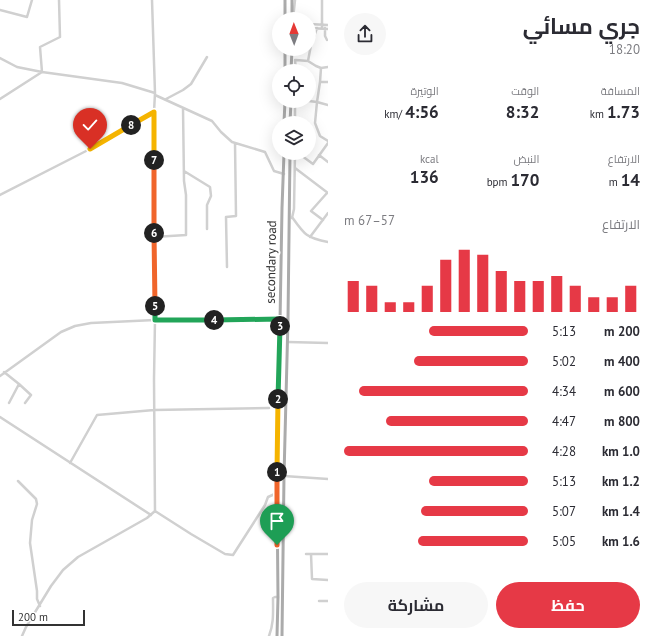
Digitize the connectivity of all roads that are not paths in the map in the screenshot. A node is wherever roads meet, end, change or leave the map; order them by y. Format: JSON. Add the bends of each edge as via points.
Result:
{"nodes":[{"id":1,"x":32,"y":0,"type":"edge"},
{"id":2,"x":59,"y":0,"type":"edge"},
{"id":3,"x":152,"y":0,"type":"edge"},
{"id":4,"x":285,"y":0,"type":"edge"},
{"id":5,"x":293,"y":0,"type":"edge"},
{"id":6,"x":322,"y":0,"type":"edge"},
{"id":7,"x":0,"y":10,"type":"edge"},
{"id":8,"x":285,"y":12,"type":"edge"},
{"id":9,"x":293,"y":12,"type":"edge"},
{"id":10,"x":316,"y":24,"type":"edge"},
{"id":11,"x":322,"y":24,"type":"junction"},
{"id":12,"x":328,"y":25,"type":"edge"},
{"id":13,"x":317,"y":28,"type":"joint"},
{"id":14,"x":325,"y":28,"type":"edge"},
{"id":15,"x":326,"y":40,"type":"dead end"},
{"id":16,"x":293,"y":56,"type":"edge"},
{"id":17,"x":207,"y":57,"type":"dead end"},
{"id":18,"x":0,"y":58,"type":"edge"},
{"id":19,"x":294,"y":60,"type":"junction"},
{"id":20,"x":308,"y":61,"type":"junction"},
{"id":21,"x":293,"y":64,"type":"edge"},
{"id":22,"x":295,"y":64,"type":"edge"},
{"id":23,"x":328,"y":67,"type":"edge"},
{"id":24,"x":321,"y":68,"type":"junction"},
{"id":25,"x":42,"y":72,"type":"junction"},
{"id":26,"x":320,"y":82,"type":"junction"},
{"id":27,"x":328,"y":82,"type":"edge"},
{"id":28,"x":155,"y":94,"type":"junction"},
{"id":29,"x":0,"y":99,"type":"edge"},
{"id":30,"x":166,"y":99,"type":"junction"},
{"id":31,"x":317,"y":102,"type":"junction"},
{"id":32,"x":328,"y":105,"type":"edge"},
{"id":33,"x":183,"y":108,"type":"junction"},
{"id":34,"x":154,"y":112,"type":"junction"},
{"id":35,"x":328,"y":142,"type":"edge"},
{"id":36,"x":235,"y":143,"type":"junction"},
{"id":37,"x":319,"y":155,"type":"junction"},
{"id":38,"x":284,"y":160,"type":"edge"},
{"id":39,"x":290,"y":160,"type":"edge"},
{"id":40,"x":295,"y":160,"type":"edge"},
{"id":41,"x":308,"y":160,"type":"edge"},
{"id":42,"x":316,"y":160,"type":"edge"},
{"id":43,"x":316,"y":160,"type":"edge"},
{"id":44,"x":328,"y":162,"type":"edge"},
{"id":45,"x":294,"y":168,"type":"junction"},
{"id":46,"x":184,"y":170,"type":"junction"},
{"id":47,"x":284,"y":174,"type":"junction"},
{"id":48,"x":328,"y":193,"type":"edge"},
{"id":49,"x":0,"y":195,"type":"edge"},
{"id":50,"x":289,"y":213,"type":"junction"},
{"id":51,"x":328,"y":213,"type":"edge"},
{"id":52,"x":292,"y":218,"type":"junction"},
{"id":53,"x":323,"y":220,"type":"junction"},
{"id":54,"x":207,"y":229,"type":"dead end"},
{"id":55,"x":154,"y":237,"type":"junction"},
{"id":56,"x":310,"y":237,"type":"junction"},
{"id":57,"x":328,"y":242,"type":"edge"},
{"id":58,"x":227,"y":267,"type":"dead end"},
{"id":59,"x":280,"y":319,"type":"junction"},
{"id":60,"x":288,"y":319,"type":"junction"},
{"id":61,"x":155,"y":320,"type":"junction"},
{"id":62,"x":288,"y":342,"type":"junction"},
{"id":63,"x":328,"y":343,"type":"edge"},
{"id":64,"x":4,"y":372,"type":"junction"},
{"id":65,"x":0,"y":376,"type":"edge"},
{"id":66,"x":19,"y":384,"type":"junction"},
{"id":67,"x":9,"y":404,"type":"dead end"},
{"id":68,"x":25,"y":404,"type":"dead end"},
{"id":69,"x":269,"y":408,"type":"dead end"},
{"id":70,"x":154,"y":410,"type":"junction"},
{"id":71,"x":0,"y":417,"type":"edge"},
{"id":72,"x":70,"y":463,"type":"junction"},
{"id":73,"x":284,"y":476,"type":"junction"},
{"id":74,"x":328,"y":479,"type":"edge"},
{"id":75,"x":18,"y":481,"type":"dead end"},
{"id":76,"x":277,"y":493,"type":"junction"},
{"id":77,"x":155,"y":511,"type":"junction"},
{"id":78,"x":151,"y":515,"type":"junction"},
{"id":79,"x":306,"y":554,"type":"dead end"},
{"id":80,"x":312,"y":554,"type":"junction"},
{"id":81,"x":328,"y":554,"type":"edge"},
{"id":82,"x":328,"y":580,"type":"edge"},
{"id":83,"x":278,"y":597,"type":"junction"},
{"id":84,"x":319,"y":601,"type":"dead end"},
{"id":85,"x":328,"y":601,"type":"edge"},
{"id":86,"x":40,"y":606,"type":"junction"},
{"id":87,"x":22,"y":636,"type":"edge"},
{"id":88,"x":269,"y":636,"type":"edge"},
{"id":89,"x":277,"y":636,"type":"edge"},
{"id":90,"x":282,"y":636,"type":"edge"}],
"edges":[{"from":1,"to":7,"type":"street","via":[[27,17]]},
{"from":2,"to":25,"type":"street","via":[[60,36],[40,47]]},
{"from":3,"to":28,"type":"street"},
{"from":4,"to":8,"type":"main road"},
{"from":5,"to":9,"type":"main road"},
{"from":6,"to":11,"type":"street"},
{"from":10,"to":11,"type":"street"},
{"from":11,"to":12,"type":"street"},
{"from":11,"to":14,"type":"street"},
{"from":13,"to":14,"type":"street"},
{"from":13,"to":20,"type":"street"},
{"from":14,"to":15,"type":"street"},
{"from":16,"to":19,"type":"main road"},
{"from":17,"to":30,"type":"street","via":[[191,84]]},
{"from":18,"to":25,"type":"street","via":[[17,67]]},
{"from":19,"to":20,"type":"street"},
{"from":19,"to":21,"type":"main road"},
{"from":19,"to":22,"type":"street"},
{"from":20,"to":24,"type":"street"},
{"from":23,"to":24,"type":"street"},
{"from":24,"to":26,"type":"street"},
{"from":25,"to":28,"type":"street","via":[[122,83]]},
{"from":25,"to":29,"type":"street"},
{"from":26,"to":27,"type":"street"},
{"from":26,"to":31,"type":"street"},
{"from":28,"to":30,"type":"street"},
{"from":28,"to":34,"type":"street"},
{"from":30,"to":33,"type":"street"},
{"from":31,"to":32,"type":"street"},
{"from":31,"to":35,"type":"street","via":[[315,123],[320,136]]},
{"from":33,"to":36,"type":"street","via":[[212,121]]},
{"from":33,"to":46,"type":"street"},
{"from":34,"to":49,"type":"street","via":[[90,149]]},
{"from":34,"to":55,"type":"street"},
{"from":35,"to":37,"type":"street"},
{"from":36,"to":47,"type":"street","via":[[265,152],[274,171]]},
{"from":36,"to":58,"type":"street","via":[[236,216],[226,217]]},
{"from":37,"to":43,"type":"street"},
{"from":37,"to":44,"type":"street"},
{"from":38,"to":47,"type":"main road","name":"secondary road"},
{"from":39,"to":50,"type":"main road","name":"secondary road"},
{"from":40,"to":45,"type":"street"},
{"from":41,"to":42,"type":"street","via":[[313,164]]},
{"from":45,"to":48,"type":"street"},
{"from":45,"to":52,"type":"street"},
{"from":46,"to":54,"type":"street","via":[[210,187]]},
{"from":46,"to":55,"type":"street","via":[[186,236]]},
{"from":47,"to":59,"type":"main road","name":"secondary road"},
{"from":48,"to":53,"type":"street","via":[[311,211]]},
{"from":50,"to":52,"type":"street"},
{"from":50,"to":60,"type":"main road","name":"secondary road"},
{"from":51,"to":53,"type":"street"},
{"from":52,"to":56,"type":"street"},
{"from":53,"to":56,"type":"street"},
{"from":55,"to":61,"type":"street"},
{"from":56,"to":57,"type":"street"},
{"from":59,"to":60,"type":"street"},
{"from":59,"to":61,"type":"street"},
{"from":59,"to":76,"type":"main road","name":"secondary road"},
{"from":60,"to":62,"type":"main road","name":"secondary road"},
{"from":61,"to":64,"type":"street","via":[[75,326],[61,332]]},
{"from":61,"to":70,"type":"street"},
{"from":62,"to":63,"type":"street"},
{"from":62,"to":73,"type":"main road","name":"secondary road"},
{"from":64,"to":65,"type":"street"},
{"from":64,"to":66,"type":"street"},
{"from":66,"to":67,"type":"street"},
{"from":66,"to":68,"type":"street","via":[[31,395]]},
{"from":69,"to":70,"type":"street"},
{"from":70,"to":72,"type":"street","via":[[96,415]]},
{"from":70,"to":77,"type":"street"},
{"from":71,"to":72,"type":"street"},
{"from":72,"to":78,"type":"street"},
{"from":73,"to":74,"type":"street"},
{"from":73,"to":90,"type":"main road","name":"secondary road"},
{"from":75,"to":86,"type":"street","via":[[37,502],[30,543]]},
{"from":76,"to":77,"type":"street","via":[[268,497],[233,555],[225,554]]},
{"from":76,"to":83,"type":"main road","name":"secondary road"},
{"from":77,"to":78,"type":"street"},
{"from":78,"to":86,"type":"street","via":[[78,558],[63,570]]},
{"from":79,"to":80,"type":"street"},
{"from":80,"to":81,"type":"street"},
{"from":80,"to":82,"type":"street","via":[[312,579]]},
{"from":83,"to":88,"type":"street","via":[[273,598],[273,623]]},
{"from":83,"to":89,"type":"main road","name":"secondary road"},
{"from":84,"to":85,"type":"street"},
{"from":86,"to":87,"type":"street"}]}
